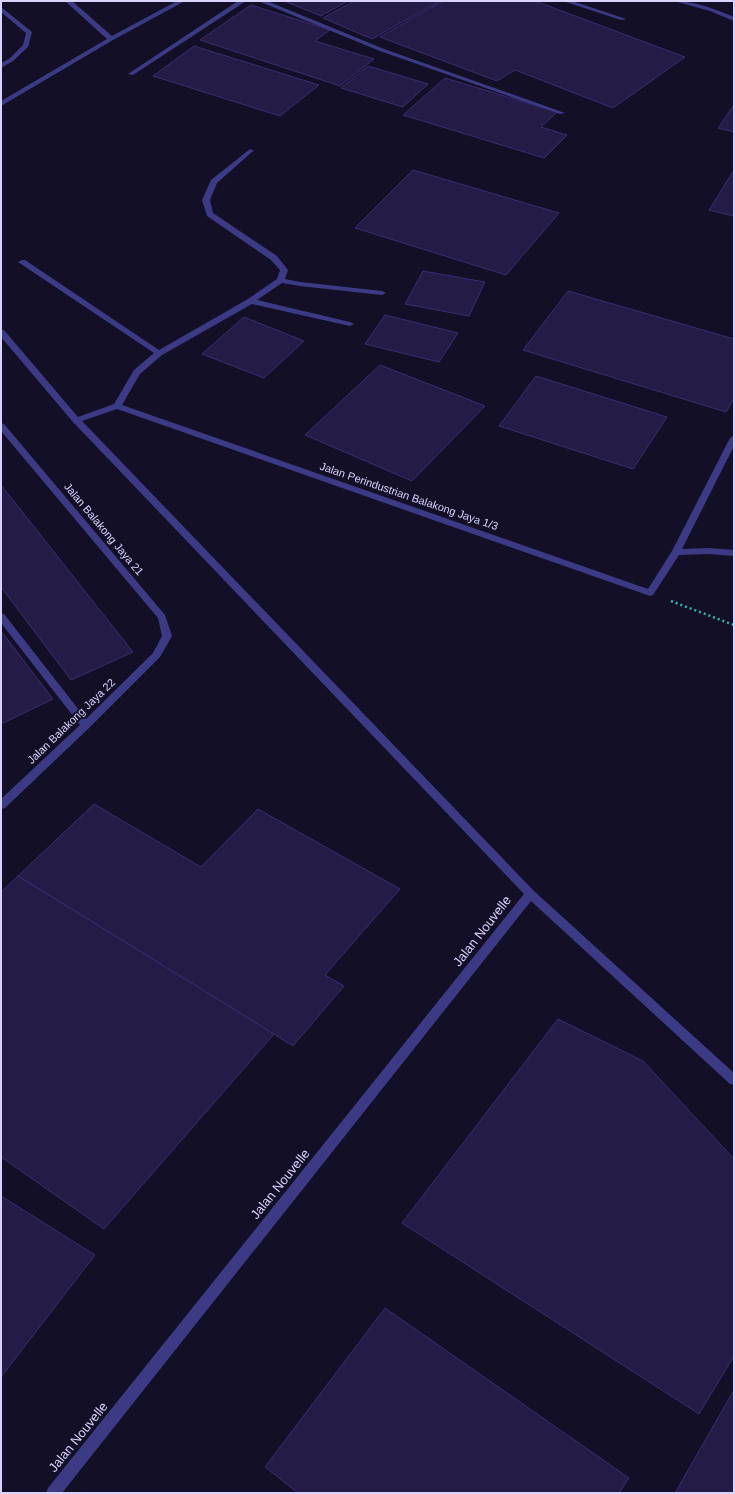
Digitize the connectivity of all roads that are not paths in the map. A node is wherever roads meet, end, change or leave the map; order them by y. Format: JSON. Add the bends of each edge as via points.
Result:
{"nodes":[{"id":1,"x":68,"y":1,"type":"edge"},
{"id":2,"x":182,"y":1,"type":"edge"},
{"id":3,"x":243,"y":1,"type":"edge"},
{"id":4,"x":261,"y":1,"type":"edge"},
{"id":5,"x":566,"y":1,"type":"edge"},
{"id":6,"x":677,"y":1,"type":"edge"},
{"id":7,"x":1,"y":9,"type":"edge"},
{"id":8,"x":624,"y":19,"type":"dead end"},
{"id":9,"x":734,"y":19,"type":"edge"},
{"id":10,"x":111,"y":39,"type":"junction"},
{"id":11,"x":1,"y":66,"type":"edge"},
{"id":12,"x":131,"y":74,"type":"dead end"},
{"id":13,"x":1,"y":104,"type":"edge"},
{"id":14,"x":562,"y":113,"type":"dead end"},
{"id":15,"x":250,"y":151,"type":"dead end"},
{"id":16,"x":22,"y":262,"type":"dead end"},
{"id":17,"x":281,"y":280,"type":"junction"},
{"id":18,"x":382,"y":293,"type":"dead end"},
{"id":19,"x":251,"y":301,"type":"junction"},
{"id":20,"x":350,"y":324,"type":"dead end"},
{"id":21,"x":1,"y":332,"type":"edge"},
{"id":22,"x":159,"y":353,"type":"junction"},
{"id":23,"x":117,"y":406,"type":"junction"},
{"id":24,"x":76,"y":420,"type":"junction"},
{"id":25,"x":2,"y":429,"type":"edge"},
{"id":26,"x":734,"y":438,"type":"edge"},
{"id":27,"x":676,"y":552,"type":"junction"},
{"id":28,"x":734,"y":553,"type":"edge"},
{"id":29,"x":1,"y":616,"type":"edge"},
{"id":30,"x":158,"y":655,"type":"joint"},
{"id":31,"x":86,"y":725,"type":"junction"},
{"id":32,"x":1,"y":805,"type":"edge"},
{"id":33,"x":530,"y":894,"type":"junction"},
{"id":34,"x":734,"y":1080,"type":"edge"},
{"id":35,"x":53,"y":1493,"type":"edge"}],
"edges":[{"from":1,"to":10,"type":"street"},
{"from":2,"to":10,"type":"street"},
{"from":3,"to":12,"type":"street"},
{"from":4,"to":14,"type":"street","via":[[382,50]]},
{"from":5,"to":8,"type":"street"},
{"from":6,"to":9,"type":"street"},
{"from":7,"to":11,"type":"street","via":[[29,32],[26,46]]},
{"from":10,"to":13,"type":"street"},
{"from":15,"to":17,"type":"street","via":[[214,182],[206,200],[210,214],[274,258],[284,270]]},
{"from":16,"to":22,"type":"street"},
{"from":17,"to":18,"type":"street"},
{"from":17,"to":19,"type":"street"},
{"from":19,"to":20,"type":"street"},
{"from":19,"to":22,"type":"street"},
{"from":21,"to":24,"type":"street"},
{"from":22,"to":23,"type":"street","via":[[136,372]]},
{"from":23,"to":24,"type":"street"},
{"from":23,"to":27,"type":"street","name":"Jalan Perindustrian Balakong Jaya 1/3","via":[[650,593]]},
{"from":24,"to":33,"type":"street"},
{"from":25,"to":30,"type":"street","name":"Jalan Balakong Jaya 21","via":[[162,617],[167,636]]},
{"from":26,"to":27,"type":"street"},
{"from":27,"to":28,"type":"street"},
{"from":29,"to":31,"type":"street"},
{"from":30,"to":31,"type":"street","name":"Jalan Balakong Jaya 22"},
{"from":31,"to":32,"type":"street","name":"Jalan Balakong Jaya 22"},
{"from":33,"to":34,"type":"street"},
{"from":33,"to":35,"type":"street","name":"Jalan Nouvelle"}]}
